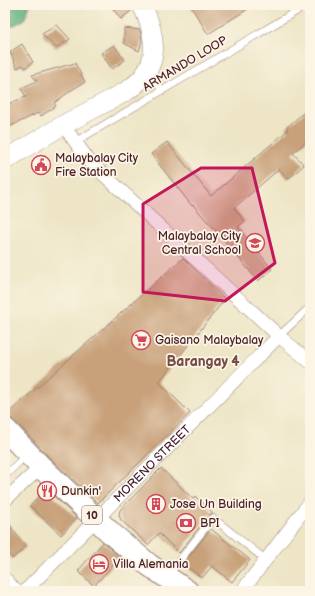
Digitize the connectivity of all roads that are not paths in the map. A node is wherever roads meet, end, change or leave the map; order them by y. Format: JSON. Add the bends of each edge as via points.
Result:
{"nodes":[{"id":1,"x":142,"y":5,"type":"edge"},
{"id":2,"x":307,"y":5,"type":"edge"},
{"id":3,"x":149,"y":69,"type":"junction"},
{"id":4,"x":162,"y":91,"type":"junction"},
{"id":5,"x":63,"y":125,"type":"junction"},
{"id":6,"x":75,"y":142,"type":"junction"},
{"id":7,"x":5,"y":160,"type":"edge"},
{"id":8,"x":310,"y":307,"type":"edge"},
{"id":9,"x":279,"y":336,"type":"junction"},
{"id":10,"x":310,"y":362,"type":"edge"},
{"id":11,"x":5,"y":430,"type":"edge"},
{"id":12,"x":35,"y":460,"type":"junction"},
{"id":13,"x":5,"y":476,"type":"edge"},
{"id":14,"x":6,"y":496,"type":"edge"},
{"id":15,"x":310,"y":502,"type":"edge"},
{"id":16,"x":97,"y":520,"type":"junction"},
{"id":17,"x":266,"y":560,"type":"junction"},
{"id":18,"x":166,"y":576,"type":"junction"},
{"id":19,"x":5,"y":579,"type":"edge"},
{"id":20,"x":16,"y":591,"type":"edge"},
{"id":21,"x":25,"y":591,"type":"edge"},
{"id":22,"x":187,"y":591,"type":"edge"},
{"id":23,"x":242,"y":591,"type":"edge"}],
"edges":[{"from":1,"to":3,"type":"main road","via":[[148,16],[154,51]]},
{"from":2,"to":4,"type":"lane","name":"ARMANDO LOOP"},
{"from":3,"to":4,"type":"lane"},
{"from":3,"to":5,"type":"main road","via":[[125,92]]},
{"from":4,"to":6,"type":"lane","name":"ARMANDO LOOP"},
{"from":5,"to":6,"type":"street"},
{"from":5,"to":7,"type":"main road"},
{"from":6,"to":9,"type":"street","via":[[90,162]]},
{"from":8,"to":9,"type":"lane"},
{"from":9,"to":10,"type":"street"},
{"from":9,"to":16,"type":"street","name":"MORENO STREET"},
{"from":11,"to":12,"type":"highway","number":"10"},
{"from":12,"to":13,"type":"lane"},
{"from":12,"to":14,"type":"street"},
{"from":12,"to":16,"type":"highway","number":"10"},
{"from":15,"to":17,"type":"street"},
{"from":16,"to":18,"type":"highway","number":"10","via":[[131,551]]},
{"from":16,"to":21,"type":"street","name":"MORENO STREET"},
{"from":17,"to":18,"type":"lane","via":[[213,518]]},
{"from":17,"to":23,"type":"street"},
{"from":18,"to":22,"type":"highway","number":"10"},
{"from":19,"to":20,"type":"street"}]}
